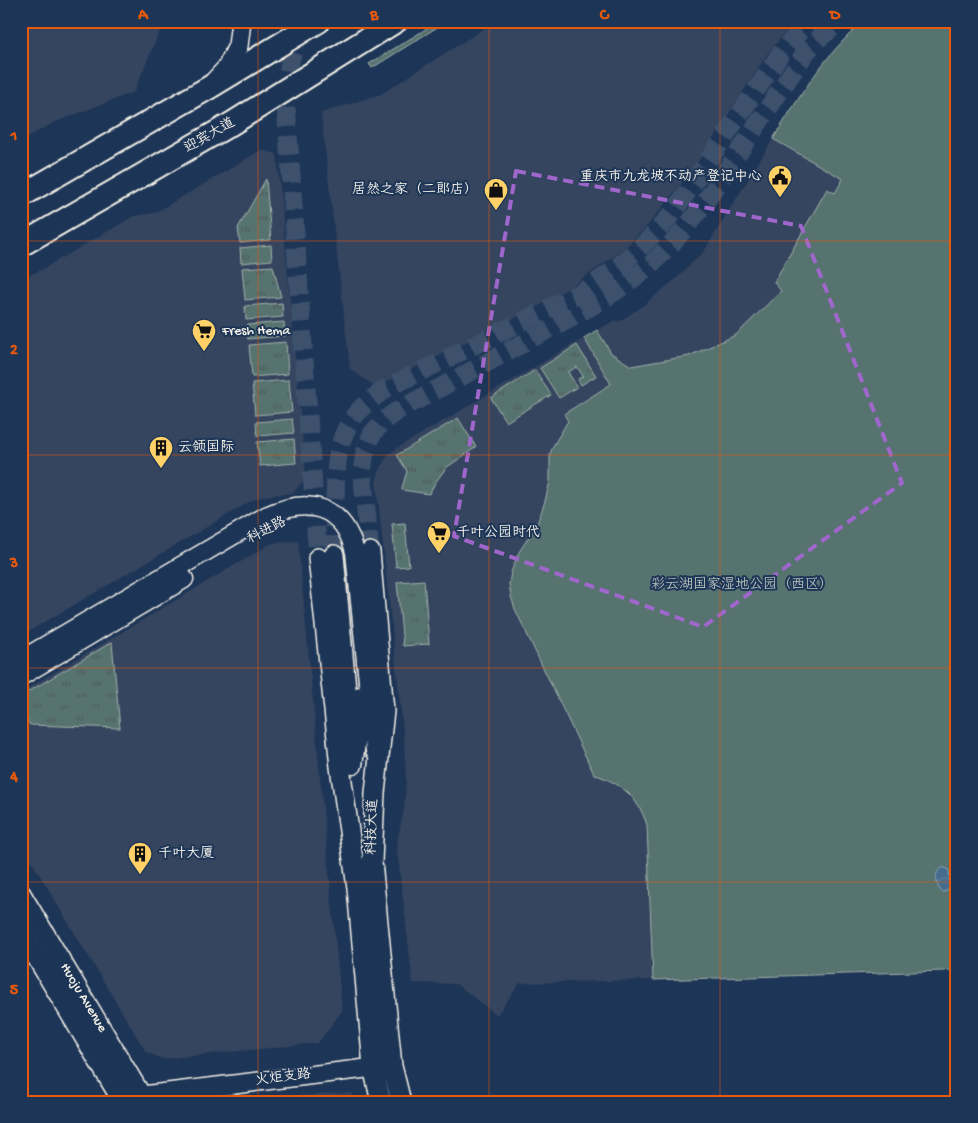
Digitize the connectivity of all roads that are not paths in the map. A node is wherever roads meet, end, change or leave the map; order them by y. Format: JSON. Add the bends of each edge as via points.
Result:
{"nodes":[{"id":1,"x":241,"y":21,"type":"edge"},
{"id":2,"x":319,"y":21,"type":"edge"},
{"id":3,"x":396,"y":21,"type":"edge"},
{"id":4,"x":210,"y":87,"type":"junction"},
{"id":5,"x":21,"y":196,"type":"edge"},
{"id":6,"x":21,"y":245,"type":"edge"},
{"id":7,"x":370,"y":552,"type":"tunnel mouth"},
{"id":8,"x":21,"y":660,"type":"edge"},
{"id":9,"x":21,"y":676,"type":"edge"},
{"id":10,"x":352,"y":766,"type":"junction"},
{"id":11,"x":377,"y":772,"type":"junction"},
{"id":12,"x":357,"y":888,"type":"junction"},
{"id":13,"x":21,"y":894,"type":"edge"},
{"id":14,"x":21,"y":931,"type":"edge"},
{"id":15,"x":392,"y":1066,"type":"junction"},
{"id":16,"x":373,"y":1067,"type":"junction"},
{"id":17,"x":143,"y":1099,"type":"edge"},
{"id":18,"x":120,"y":1101,"type":"edge"},
{"id":19,"x":381,"y":1102,"type":"edge"},
{"id":20,"x":401,"y":1102,"type":"edge"}],
"edges":[{"from":1,"to":4,"type":"main road","via":[[238,46],[227,68]]},
{"from":2,"to":4,"type":"highway"},
{"from":3,"to":6,"type":"highway","name":"迎宾大道","via":[[231,124]]},
{"from":4,"to":5,"type":"highway"},
{"from":7,"to":11,"type":"main road","name":"科技大道","via":[[384,699]]},
{"from":8,"to":11,"type":"street","via":[[266,516],[295,507],[315,507],[336,517],[349,534],[355,552]]},
{"from":9,"to":10,"type":"street","name":"科进路","via":[[272,525],[294,518],[313,517],[336,531],[347,553],[360,697],[360,721]]},
{"from":10,"to":12,"type":"main road"},
{"from":10,"to":12,"type":"main road","name":"科技大道","via":[[326,556],[340,767]]},
{"from":11,"to":15,"type":"main road","name":"科技大道","via":[[372,862]]},
{"from":12,"to":16,"type":"main road","name":"科技大道"},
{"from":13,"to":17,"type":"main road","name":"Huoju Avenue"},
{"from":14,"to":18,"type":"main road","name":"Huoju Avenue"},
{"from":15,"to":16,"type":"street","name":"火炬支路"},
{"from":15,"to":20,"type":"main road","name":"科技大道"},
{"from":16,"to":17,"type":"street","name":"火炬支路"},
{"from":16,"to":19,"type":"main road","name":"科技大道"},
{"from":17,"to":18,"type":"street","name":"火炬支路"}]}
